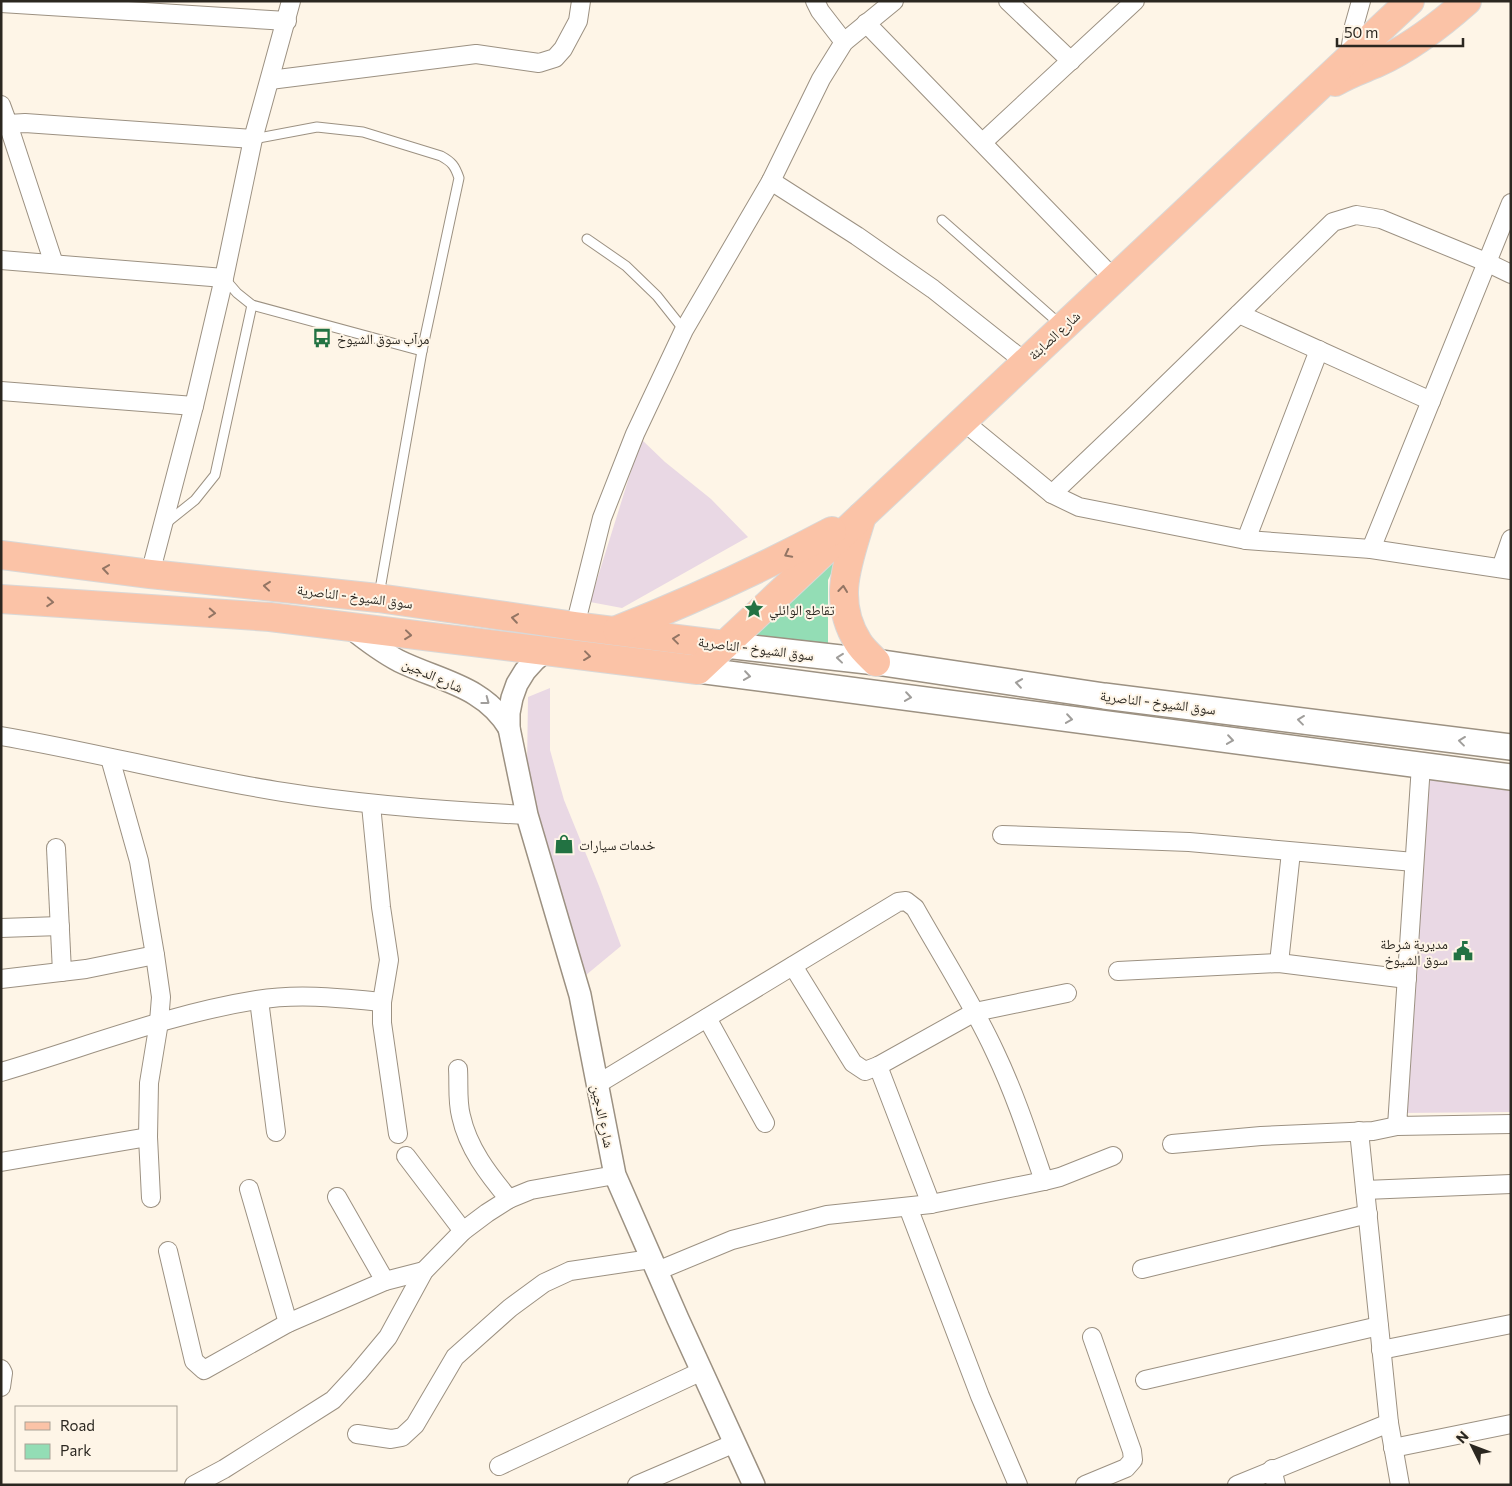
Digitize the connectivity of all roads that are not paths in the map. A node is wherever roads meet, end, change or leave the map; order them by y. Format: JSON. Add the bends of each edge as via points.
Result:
{"nodes":[{"id":1,"x":291,"y":1,"type":"edge"},
{"id":2,"x":581,"y":1,"type":"edge"},
{"id":3,"x":815,"y":1,"type":"edge"},
{"id":4,"x":894,"y":1,"type":"edge"},
{"id":5,"x":1008,"y":1,"type":"edge"},
{"id":6,"x":1135,"y":1,"type":"edge"},
{"id":7,"x":1361,"y":1,"type":"edge"},
{"id":8,"x":1410,"y":1,"type":"edge"},
{"id":9,"x":1467,"y":1,"type":"edge"},
{"id":10,"x":1,"y":3,"type":"edge"},
{"id":11,"x":287,"y":21,"type":"junction"},
{"id":12,"x":866,"y":24,"type":"junction"},
{"id":13,"x":844,"y":42,"type":"junction"},
{"id":14,"x":1349,"y":58,"type":"junction"},
{"id":15,"x":1071,"y":61,"type":"junction"},
{"id":16,"x":270,"y":80,"type":"junction"},
{"id":17,"x":1304,"y":101,"type":"junction"},
{"id":18,"x":1,"y":105,"type":"edge"},
{"id":19,"x":8,"y":124,"type":"junction"},
{"id":20,"x":253,"y":138,"type":"junction"},
{"id":21,"x":982,"y":142,"type":"junction"},
{"id":22,"x":771,"y":181,"type":"junction"},
{"id":23,"x":1511,"y":203,"type":"edge"},
{"id":24,"x":942,"y":220,"type":"dead end"},
{"id":25,"x":587,"y":239,"type":"dead end"},
{"id":26,"x":1,"y":260,"type":"edge"},
{"id":27,"x":1486,"y":262,"type":"junction"},
{"id":28,"x":54,"y":264,"type":"junction"},
{"id":29,"x":1511,"y":274,"type":"edge"},
{"id":30,"x":224,"y":278,"type":"junction"},
{"id":31,"x":1114,"y":279,"type":"junction"},
{"id":32,"x":252,"y":305,"type":"junction"},
{"id":33,"x":1239,"y":314,"type":"junction"},
{"id":34,"x":1064,"y":326,"type":"junction"},
{"id":35,"x":684,"y":330,"type":"junction"},
{"id":36,"x":1319,"y":350,"type":"junction"},
{"id":37,"x":422,"y":351,"type":"junction"},
{"id":38,"x":1025,"y":362,"type":"junction"},
{"id":39,"x":1,"y":391,"type":"edge"},
{"id":40,"x":1431,"y":400,"type":"junction"},
{"id":41,"x":194,"y":406,"type":"junction"},
{"id":42,"x":963,"y":421,"type":"junction"},
{"id":43,"x":1052,"y":494,"type":"junction"},
{"id":44,"x":862,"y":515,"type":"junction"},
{"id":45,"x":163,"y":525,"type":"junction"},
{"id":46,"x":1511,"y":539,"type":"edge"},
{"id":47,"x":1246,"y":540,"type":"junction"},
{"id":48,"x":1371,"y":549,"type":"junction"},
{"id":49,"x":1,"y":555,"type":"edge"},
{"id":50,"x":1506,"y":569,"type":"edge"},
{"id":51,"x":150,"y":574,"type":"junction"},
{"id":52,"x":378,"y":598,"type":"junction"},
{"id":53,"x":1,"y":599,"type":"edge"},
{"id":54,"x":575,"y":626,"type":"junction"},
{"id":55,"x":351,"y":628,"type":"junction"},
{"id":56,"x":616,"y":631,"type":"junction"},
{"id":57,"x":725,"y":645,"type":"junction"},
{"id":58,"x":547,"y":650,"type":"junction"},
{"id":59,"x":876,"y":662,"type":"junction"},
{"id":60,"x":698,"y":670,"type":"junction"},
{"id":61,"x":509,"y":728,"type":"junction"},
{"id":62,"x":1,"y":736,"type":"edge"},
{"id":63,"x":1511,"y":747,"type":"edge"},
{"id":64,"x":110,"y":758,"type":"junction"},
{"id":65,"x":1420,"y":766,"type":"junction"},
{"id":66,"x":1511,"y":777,"type":"edge"},
{"id":67,"x":371,"y":805,"type":"junction"},
{"id":68,"x":527,"y":815,"type":"junction"},
{"id":69,"x":1002,"y":835,"type":"dead end"},
{"id":70,"x":56,"y":848,"type":"dead end"},
{"id":71,"x":1291,"y":852,"type":"junction"},
{"id":72,"x":1414,"y":862,"type":"junction"},
{"id":73,"x":60,"y":926,"type":"junction"},
{"id":74,"x":1,"y":928,"type":"edge"},
{"id":75,"x":155,"y":955,"type":"junction"},
{"id":76,"x":1279,"y":963,"type":"junction"},
{"id":77,"x":793,"y":966,"type":"junction"},
{"id":78,"x":1118,"y":971,"type":"dead end"},
{"id":79,"x":62,"y":972,"type":"junction"},
{"id":80,"x":1,"y":979,"type":"edge"},
{"id":81,"x":1406,"y":979,"type":"junction"},
{"id":82,"x":1068,"y":993,"type":"dead end"},
{"id":83,"x":259,"y":1000,"type":"junction"},
{"id":84,"x":382,"y":1002,"type":"junction"},
{"id":85,"x":975,"y":1012,"type":"junction"},
{"id":86,"x":707,"y":1018,"type":"junction"},
{"id":87,"x":159,"y":1022,"type":"junction"},
{"id":88,"x":878,"y":1066,"type":"junction"},
{"id":89,"x":458,"y":1069,"type":"dead end"},
{"id":90,"x":1,"y":1072,"type":"edge"},
{"id":91,"x":596,"y":1084,"type":"junction"},
{"id":92,"x":765,"y":1123,"type":"dead end"},
{"id":93,"x":1511,"y":1124,"type":"edge"},
{"id":94,"x":1397,"y":1126,"type":"junction"},
{"id":95,"x":1360,"y":1131,"type":"junction"},
{"id":96,"x":276,"y":1132,"type":"dead end"},
{"id":97,"x":398,"y":1134,"type":"dead end"},
{"id":98,"x":148,"y":1137,"type":"junction"},
{"id":99,"x":1172,"y":1144,"type":"dead end"},
{"id":100,"x":406,"y":1156,"type":"dead end"},
{"id":101,"x":1113,"y":1156,"type":"dead end"},
{"id":102,"x":1,"y":1162,"type":"edge"},
{"id":103,"x":615,"y":1175,"type":"junction"},
{"id":104,"x":1044,"y":1181,"type":"junction"},
{"id":105,"x":1511,"y":1184,"type":"edge"},
{"id":106,"x":249,"y":1189,"type":"dead end"},
{"id":107,"x":1365,"y":1190,"type":"junction"},
{"id":108,"x":337,"y":1197,"type":"dead end"},
{"id":109,"x":151,"y":1198,"type":"dead end"},
{"id":110,"x":509,"y":1199,"type":"junction"},
{"id":111,"x":930,"y":1204,"type":"junction"},
{"id":112,"x":908,"y":1207,"type":"junction"},
{"id":113,"x":1368,"y":1214,"type":"junction"},
{"id":114,"x":463,"y":1231,"type":"junction"},
{"id":115,"x":168,"y":1251,"type":"dead end"},
{"id":116,"x":654,"y":1265,"type":"junction"},
{"id":117,"x":1142,"y":1269,"type":"dead end"},
{"id":118,"x":424,"y":1271,"type":"junction"},
{"id":119,"x":385,"y":1281,"type":"junction"},
{"id":120,"x":288,"y":1323,"type":"junction"},
{"id":121,"x":1511,"y":1324,"type":"edge"},
{"id":122,"x":1379,"y":1326,"type":"junction"},
{"id":123,"x":1092,"y":1337,"type":"dead end"},
{"id":124,"x":1381,"y":1350,"type":"junction"},
{"id":125,"x":1,"y":1369,"type":"edge"},
{"id":126,"x":702,"y":1372,"type":"junction"},
{"id":127,"x":1145,"y":1380,"type":"dead end"},
{"id":128,"x":1,"y":1387,"type":"edge"},
{"id":129,"x":1389,"y":1423,"type":"junction"},
{"id":130,"x":1510,"y":1429,"type":"edge"},
{"id":131,"x":358,"y":1434,"type":"dead end"},
{"id":132,"x":735,"y":1443,"type":"junction"},
{"id":133,"x":1393,"y":1448,"type":"junction"},
{"id":134,"x":499,"y":1466,"type":"dead end"},
{"id":135,"x":1274,"y":1477,"type":"edge"},
{"id":136,"x":194,"y":1485,"type":"edge"},
{"id":137,"x":637,"y":1485,"type":"edge"},
{"id":138,"x":754,"y":1485,"type":"edge"},
{"id":139,"x":1018,"y":1485,"type":"edge"},
{"id":140,"x":1085,"y":1485,"type":"edge"},
{"id":141,"x":1237,"y":1485,"type":"edge"},
{"id":142,"x":1400,"y":1485,"type":"edge"}],
"edges":[{"from":1,"to":11,"type":"street"},
{"from":2,"to":16,"type":"street","via":[[578,21],[564,48],[554,58],[539,63],[476,54]]},
{"from":3,"to":13,"type":"street"},
{"from":4,"to":12,"type":"street"},
{"from":5,"to":15,"type":"street"},
{"from":6,"to":15,"type":"street"},
{"from":7,"to":14,"type":"street"},
{"from":8,"to":14,"type":"main road","name":"شارع الصابئة"},
{"from":9,"to":17,"type":"main road","via":[[1443,23],[1404,48],[1343,77]]},
{"from":10,"to":11,"type":"street"},
{"from":11,"to":16,"type":"street"},
{"from":12,"to":13,"type":"street"},
{"from":12,"to":21,"type":"street"},
{"from":13,"to":22,"type":"street","via":[[821,79]]},
{"from":14,"to":17,"type":"main road","name":"شارع الصابئة"},
{"from":15,"to":21,"type":"street"},
{"from":16,"to":20,"type":"street"},
{"from":17,"to":31,"type":"main road","name":"شارع الصابئة"},
{"from":18,"to":19,"type":"street"},
{"from":19,"to":20,"type":"street"},
{"from":19,"to":28,"type":"street"},
{"from":20,"to":30,"type":"street"},
{"from":20,"to":37,"type":"lane","via":[[317,127],[363,132],[451,161],[459,178]]},
{"from":21,"to":31,"type":"street"},
{"from":22,"to":35,"type":"street"},
{"from":22,"to":38,"type":"street","via":[[933,289]]},
{"from":23,"to":27,"type":"street"},
{"from":24,"to":34,"type":"lane"},
{"from":25,"to":35,"type":"lane","via":[[626,266],[657,296]]},
{"from":26,"to":28,"type":"street"},
{"from":27,"to":29,"type":"street"},
{"from":27,"to":33,"type":"street","via":[[1381,219],[1356,215],[1333,222]]},
{"from":27,"to":40,"type":"street"},
{"from":28,"to":30,"type":"street"},
{"from":30,"to":32,"type":"lane"},
{"from":30,"to":41,"type":"street"},
{"from":31,"to":34,"type":"main road","name":"شارع الصابئة"},
{"from":32,"to":37,"type":"lane"},
{"from":32,"to":45,"type":"lane","via":[[215,475],[195,500]]},
{"from":33,"to":36,"type":"street"},
{"from":33,"to":43,"type":"street"},
{"from":34,"to":38,"type":"main road","name":"شارع الصابئة"},
{"from":35,"to":54,"type":"street","via":[[635,434],[602,518]]},
{"from":36,"to":40,"type":"street"},
{"from":36,"to":47,"type":"street"},
{"from":37,"to":52,"type":"lane"},
{"from":38,"to":42,"type":"main road","name":"شارع الصابئة"},
{"from":39,"to":41,"type":"street"},
{"from":40,"to":48,"type":"street"},
{"from":41,"to":45,"type":"street"},
{"from":42,"to":43,"type":"street"},
{"from":42,"to":44,"type":"main road","name":"شارع الصابئة"},
{"from":43,"to":47,"type":"street","via":[[1079,506]]},
{"from":44,"to":56,"type":"main road","one_way":true,"via":[[741,578]]},
{"from":44,"to":57,"type":"main road","name":"شارع الصابئة"},
{"from":59,"to":44,"type":"main road","one_way":true,"via":[[858,644],[847,621],[842,596],[845,571]]},
{"from":45,"to":51,"type":"street"},
{"from":46,"to":50,"type":"street"},
{"from":47,"to":48,"type":"street"},
{"from":48,"to":50,"type":"street"},
{"from":51,"to":49,"type":"main road","name":"سوق الشيوخ - الناصرية","one_way":true},
{"from":52,"to":51,"type":"main road","name":"سوق الشيوخ - الناصرية","one_way":true},
{"from":54,"to":52,"type":"main road","name":"سوق الشيوخ - الناصرية","one_way":true},
{"from":53,"to":55,"type":"main road","name":"سوق الشيوخ - الناصرية","one_way":true,"via":[[270,617]]},
{"from":54,"to":56,"type":"main road","name":"سوق الشيوخ - الناصرية"},
{"from":55,"to":58,"type":"main road","name":"سوق الشيوخ - الناصرية","one_way":true},
{"from":55,"to":61,"type":"street","name":"شارع الدجين","one_way":true,"via":[[399,660],[483,698]]},
{"from":57,"to":56,"type":"main road","name":"سوق الشيوخ - الناصرية","one_way":true},
{"from":59,"to":57,"type":"main road","name":"سوق الشيوخ - الناصرية","one_way":true},
{"from":57,"to":60,"type":"main road","name":"شارع الصابئة"},
{"from":58,"to":60,"type":"main road","name":"سوق الشيوخ - الناصرية","one_way":true},
{"from":58,"to":61,"type":"street","name":"شارع الدجين","via":[[517,684],[509,712]]},
{"from":63,"to":59,"type":"main road","name":"سوق الشيوخ - الناصرية","one_way":true,"via":[[1104,696]]},
{"from":60,"to":65,"type":"main road","name":"سوق الشيوخ - الناصرية","one_way":true},
{"from":61,"to":68,"type":"street","name":"شارع الدجين"},
{"from":62,"to":64,"type":"street"},
{"from":64,"to":67,"type":"street","via":[[284,792]]},
{"from":64,"to":75,"type":"street","via":[[139,861]]},
{"from":65,"to":66,"type":"main road","name":"سوق الشيوخ - الناصرية"},
{"from":65,"to":72,"type":"street"},
{"from":67,"to":68,"type":"street"},
{"from":67,"to":84,"type":"street","via":[[389,960]]},
{"from":68,"to":91,"type":"street","name":"شارع الدجين","via":[[580,995]]},
{"from":69,"to":71,"type":"street","via":[[1189,842]]},
{"from":70,"to":73,"type":"street"},
{"from":71,"to":72,"type":"street"},
{"from":71,"to":76,"type":"street"},
{"from":72,"to":81,"type":"street"},
{"from":73,"to":74,"type":"street"},
{"from":73,"to":79,"type":"street"},
{"from":75,"to":79,"type":"street"},
{"from":75,"to":87,"type":"street","via":[[161,997]]},
{"from":76,"to":78,"type":"street"},
{"from":76,"to":81,"type":"street"},
{"from":77,"to":85,"type":"street","via":[[898,902],[906,901],[915,908]]},
{"from":77,"to":86,"type":"street"},
{"from":77,"to":88,"type":"street","via":[[853,1063],[865,1071]]},
{"from":79,"to":80,"type":"street"},
{"from":81,"to":94,"type":"street"},
{"from":82,"to":85,"type":"street"},
{"from":83,"to":84,"type":"street","via":[[326,996]]},
{"from":83,"to":87,"type":"street"},
{"from":83,"to":96,"type":"street"},
{"from":84,"to":97,"type":"street","via":[[382,1023]]},
{"from":85,"to":88,"type":"street"},
{"from":85,"to":104,"type":"street","via":[[1008,1081]]},
{"from":86,"to":91,"type":"street"},
{"from":86,"to":92,"type":"street"},
{"from":87,"to":90,"type":"street"},
{"from":87,"to":98,"type":"street","via":[[149,1083]]},
{"from":88,"to":111,"type":"street"},
{"from":89,"to":110,"type":"street","via":[[460,1115],[470,1145],[488,1175]]},
{"from":91,"to":103,"type":"street","name":"شارع الدجين"},
{"from":93,"to":94,"type":"street"},
{"from":94,"to":95,"type":"street"},
{"from":95,"to":99,"type":"street"},
{"from":95,"to":107,"type":"street"},
{"from":98,"to":102,"type":"street"},
{"from":98,"to":109,"type":"street"},
{"from":100,"to":114,"type":"street"},
{"from":101,"to":104,"type":"street"},
{"from":103,"to":110,"type":"street","via":[[531,1190]]},
{"from":103,"to":116,"type":"street","name":"شارع الدجين"},
{"from":104,"to":111,"type":"street"},
{"from":105,"to":107,"type":"street"},
{"from":106,"to":120,"type":"street"},
{"from":107,"to":113,"type":"street"},
{"from":108,"to":119,"type":"street"},
{"from":110,"to":114,"type":"street"},
{"from":111,"to":112,"type":"street"},
{"from":112,"to":116,"type":"street","via":[[827,1215]]},
{"from":112,"to":139,"type":"street","via":[[980,1396]]},
{"from":113,"to":117,"type":"street"},
{"from":113,"to":122,"type":"street"},
{"from":114,"to":118,"type":"street"},
{"from":115,"to":120,"type":"street","via":[[194,1361],[204,1370]]},
{"from":116,"to":126,"type":"street","name":"شارع الدجين"},
{"from":116,"to":131,"type":"street","via":[[570,1271],[544,1283],[510,1308],[455,1357],[415,1425],[402,1437],[391,1439]]},
{"from":118,"to":119,"type":"street"},
{"from":118,"to":136,"type":"street","via":[[388,1337],[333,1400],[224,1470]]},
{"from":119,"to":120,"type":"street"},
{"from":121,"to":124,"type":"street"},
{"from":122,"to":124,"type":"street"},
{"from":122,"to":127,"type":"street"},
{"from":123,"to":140,"type":"street","via":[[1133,1460],[1126,1468]]},
{"from":124,"to":129,"type":"street"},
{"from":125,"to":128,"type":"street"},
{"from":126,"to":132,"type":"street","name":"شارع الدجين"},
{"from":126,"to":134,"type":"street"},
{"from":129,"to":133,"type":"street"},
{"from":129,"to":135,"type":"street"},
{"from":130,"to":133,"type":"street"},
{"from":132,"to":137,"type":"street"},
{"from":132,"to":138,"type":"street","name":"شارع الدجين"},
{"from":133,"to":142,"type":"street"},
{"from":135,"to":141,"type":"street"}]}
